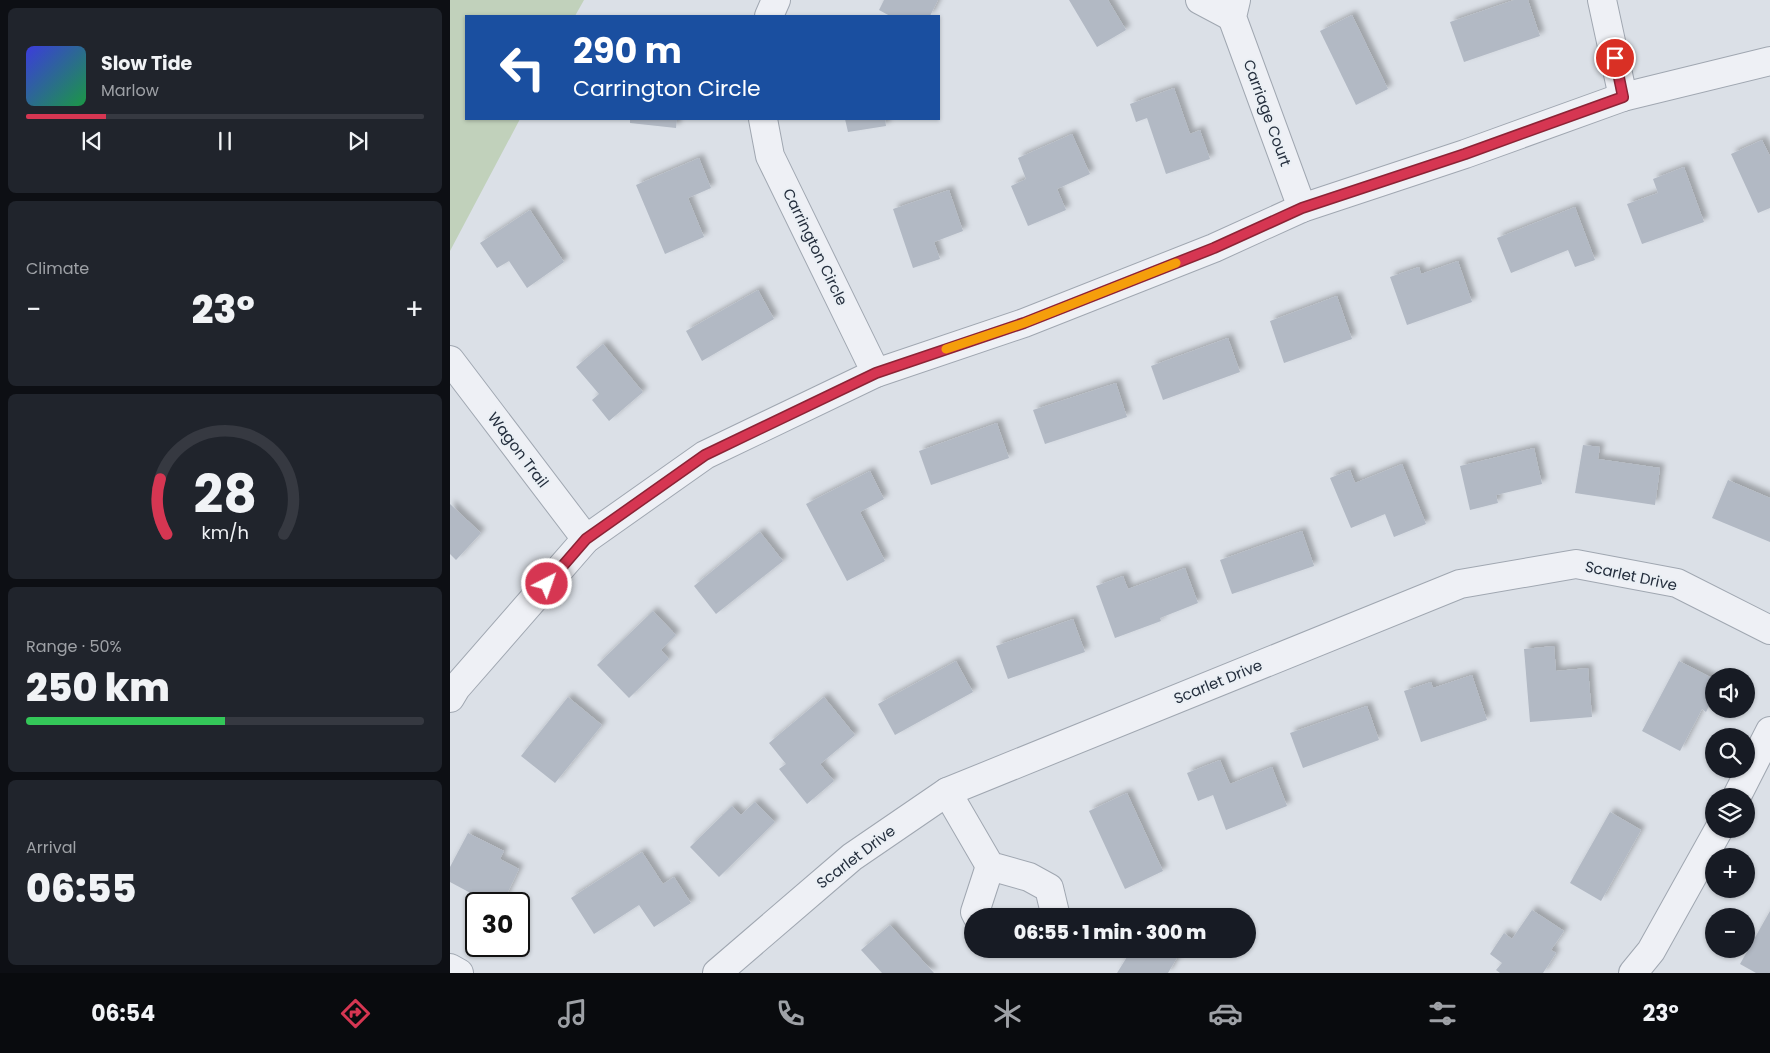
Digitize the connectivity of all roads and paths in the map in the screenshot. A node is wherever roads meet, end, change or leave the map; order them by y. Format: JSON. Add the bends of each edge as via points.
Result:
{"nodes":[{"id":1,"x":776,"y":0,"type":"edge"},
{"id":2,"x":1200,"y":0,"type":"edge"},
{"id":3,"x":1602,"y":0,"type":"edge"},
{"id":4,"x":1234,"y":9,"type":"edge"},
{"id":5,"x":770,"y":15,"type":"edge"},
{"id":6,"x":1770,"y":60,"type":"edge"},
{"id":7,"x":1623,"y":97,"type":"junction"},
{"id":8,"x":763,"y":120,"type":"edge"},
{"id":9,"x":1302,"y":208,"type":"junction"},
{"id":10,"x":450,"y":360,"type":"edge"},
{"id":11,"x":876,"y":373,"type":"junction"},
{"id":12,"x":586,"y":539,"type":"junction"},
{"id":13,"x":1770,"y":630,"type":"edge"},
{"id":14,"x":450,"y":698,"type":"edge"},
{"id":15,"x":1770,"y":731,"type":"edge"},
{"id":16,"x":1740,"y":788,"type":"edge"},
{"id":17,"x":947,"y":792,"type":"junction"},
{"id":18,"x":1713,"y":838,"type":"edge"},
{"id":19,"x":990,"y":866,"type":"junction"},
{"id":20,"x":976,"y":908,"type":"edge"},
{"id":21,"x":1054,"y":908,"type":"edge"},
{"id":22,"x":450,"y":968,"type":"edge"},
{"id":23,"x":459,"y":973,"type":"edge"},
{"id":24,"x":717,"y":973,"type":"edge"},
{"id":25,"x":1633,"y":973,"type":"edge"}],
"edges":[{"from":1,"to":5,"type":"street"},
{"from":2,"to":4,"type":"street","name":"Carriage Court"},
{"from":3,"to":7,"type":"street"},
{"from":4,"to":9,"type":"street","name":"Carriage Court"},
{"from":6,"to":7,"type":"street"},
{"from":7,"to":9,"type":"street"},
{"from":8,"to":11,"type":"street","name":"Carrington Circle","via":[[770,156]]},
{"from":9,"to":11,"type":"street","via":[[1214,248],[1024,323]]},
{"from":10,"to":12,"type":"street","name":"Wagon Trail"},
{"from":11,"to":12,"type":"street","via":[[705,455]]},
{"from":12,"to":14,"type":"street"},
{"from":13,"to":17,"type":"street","name":"Scarlet Drive","via":[[1677,583],[1576,564],[1460,584]]},
{"from":15,"to":16,"type":"street"},
{"from":17,"to":19,"type":"street"},
{"from":17,"to":24,"type":"street","name":"Scarlet Drive","via":[[852,856]]},
{"from":18,"to":25,"type":"street","via":[[1651,951]]},
{"from":19,"to":20,"type":"street"},
{"from":19,"to":21,"type":"street","via":[[1029,877],[1049,888]]},
{"from":22,"to":23,"type":"street"}]}
